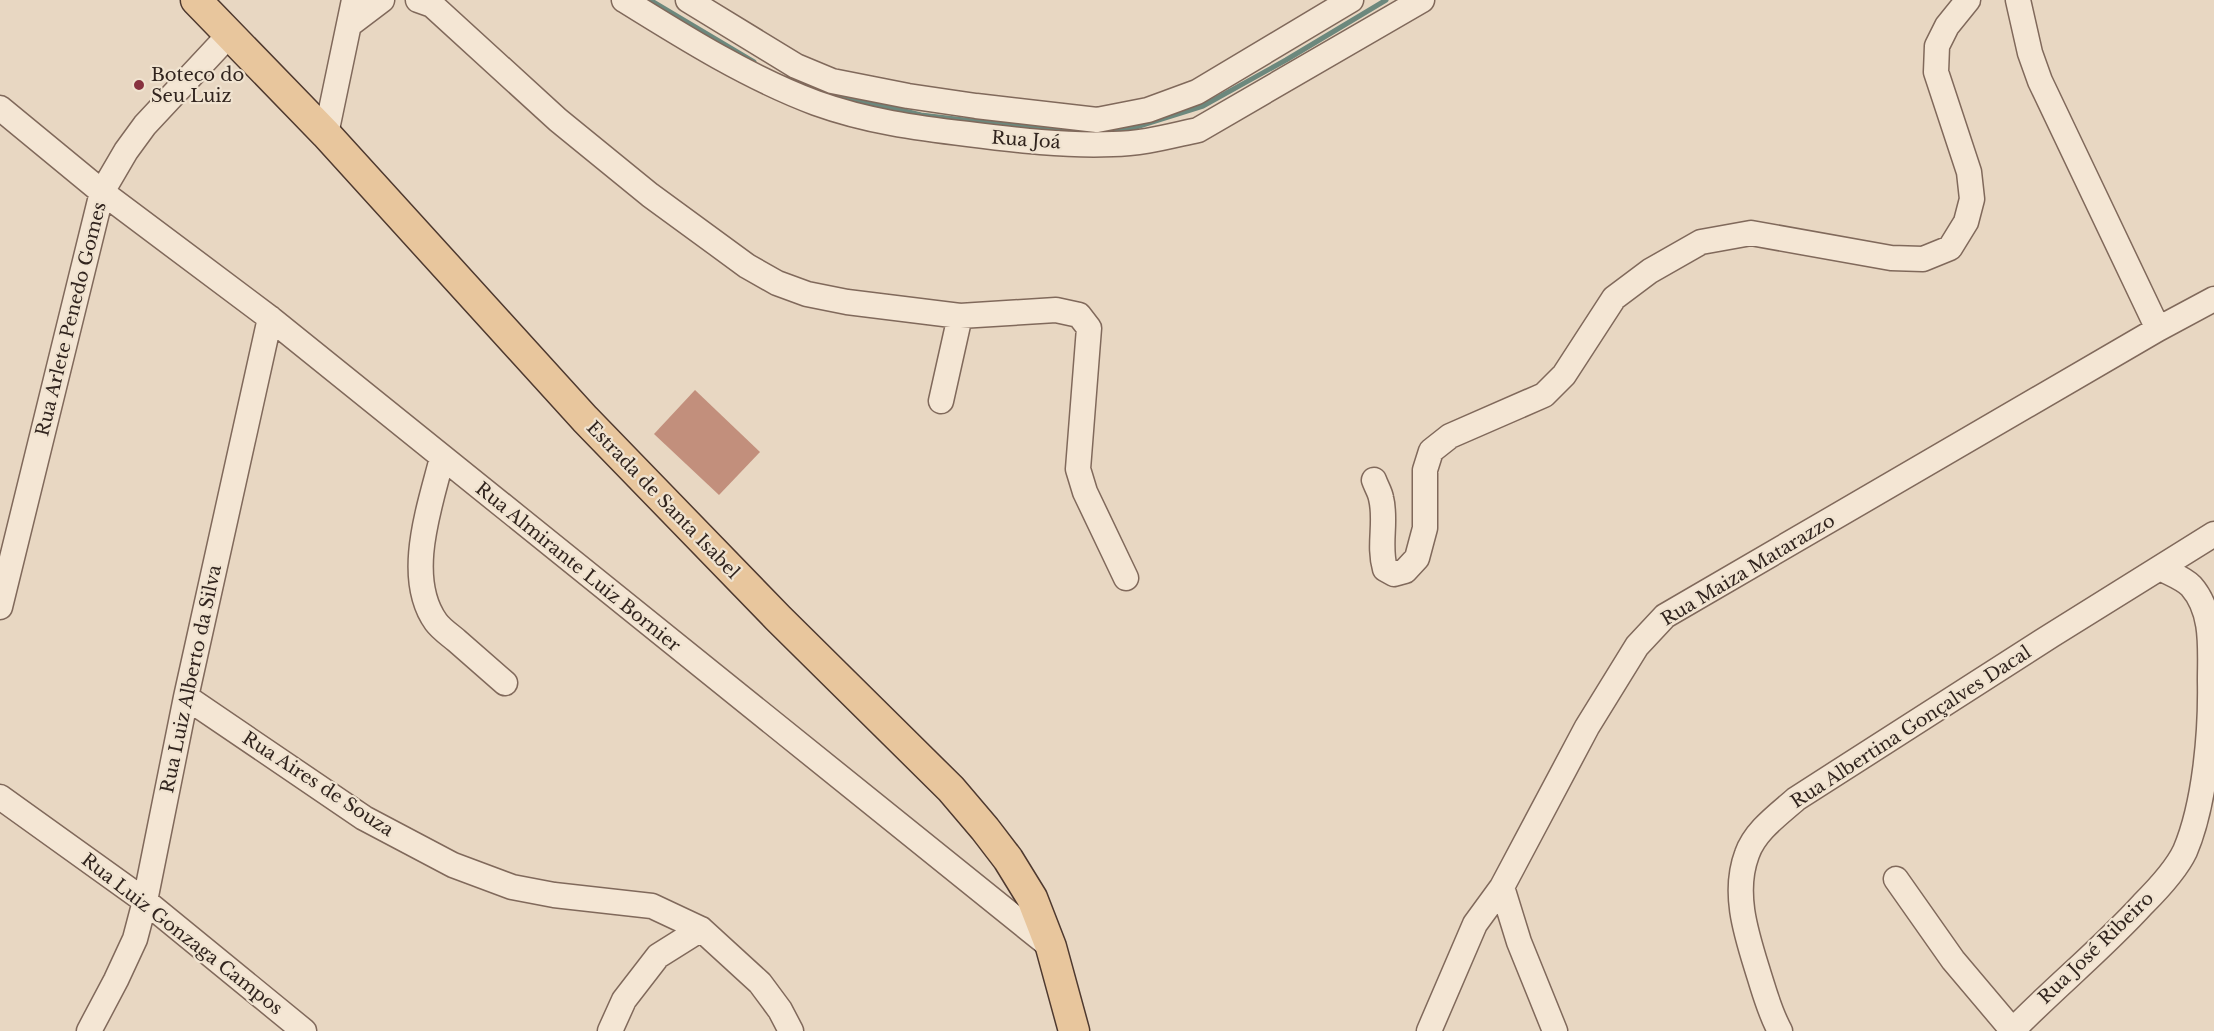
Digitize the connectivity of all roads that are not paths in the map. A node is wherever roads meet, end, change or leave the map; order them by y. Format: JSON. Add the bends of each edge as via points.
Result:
{"nodes":[{"id":1,"x":196,"y":0,"type":"edge"},
{"id":2,"x":354,"y":0,"type":"edge"},
{"id":3,"x":382,"y":0,"type":"edge"},
{"id":4,"x":418,"y":0,"type":"edge"},
{"id":5,"x":624,"y":0,"type":"edge"},
{"id":6,"x":1351,"y":0,"type":"edge"},
{"id":7,"x":1422,"y":0,"type":"edge"},
{"id":8,"x":1968,"y":0,"type":"edge"},
{"id":9,"x":2019,"y":0,"type":"edge"},
{"id":10,"x":694,"y":1,"type":"edge"},
{"id":11,"x":349,"y":25,"type":"junction"},
{"id":12,"x":229,"y":35,"type":"junction"},
{"id":13,"x":0,"y":108,"type":"edge"},
{"id":14,"x":326,"y":134,"type":"junction"},
{"id":15,"x":102,"y":192,"type":"junction"},
{"id":16,"x":2214,"y":299,"type":"edge"},
{"id":17,"x":960,"y":316,"type":"junction"},
{"id":18,"x":270,"y":318,"type":"junction"},
{"id":19,"x":2158,"y":329,"type":"junction"},
{"id":20,"x":941,"y":401,"type":"dead end"},
{"id":21,"x":442,"y":458,"type":"junction"},
{"id":22,"x":1374,"y":480,"type":"dead end"},
{"id":23,"x":2214,"y":534,"type":"edge"},
{"id":24,"x":2160,"y":568,"type":"junction"},
{"id":25,"x":1126,"y":578,"type":"dead end"},
{"id":26,"x":0,"y":607,"type":"edge"},
{"id":27,"x":505,"y":682,"type":"dead end"},
{"id":28,"x":186,"y":697,"type":"junction"},
{"id":29,"x":0,"y":797,"type":"edge"},
{"id":30,"x":1896,"y":879,"type":"dead end"},
{"id":31,"x":1502,"y":887,"type":"junction"},
{"id":32,"x":145,"y":901,"type":"junction"},
{"id":33,"x":702,"y":929,"type":"junction"},
{"id":34,"x":1051,"y":947,"type":"junction"},
{"id":35,"x":89,"y":1031,"type":"edge"},
{"id":36,"x":304,"y":1031,"type":"edge"},
{"id":37,"x":610,"y":1031,"type":"edge"},
{"id":38,"x":791,"y":1031,"type":"edge"},
{"id":39,"x":1074,"y":1031,"type":"edge"},
{"id":40,"x":1429,"y":1031,"type":"edge"},
{"id":41,"x":1555,"y":1031,"type":"edge"},
{"id":42,"x":1780,"y":1031,"type":"edge"},
{"id":43,"x":2013,"y":1031,"type":"edge"}],
"edges":[{"from":1,"to":12,"type":"main road","name":"Estrada de Santa Isabel"},
{"from":2,"to":11,"type":"street"},
{"from":3,"to":11,"type":"street"},
{"from":4,"to":17,"type":"street","via":[[432,5],[558,120],[650,195],[747,266],[807,294]]},
{"from":5,"to":7,"type":"street","name":"Rua Joá","via":[[734,64],[817,104],[893,125],[1024,141],[1114,144],[1198,130]]},
{"from":6,"to":10,"type":"street","name":"Rua Joá","via":[[1197,92],[1148,110],[1097,120],[965,104],[832,81],[796,66]]},
{"from":8,"to":22,"type":"street","via":[[1937,46],[1936,72],[1969,172],[1972,199],[1966,222],[1950,248],[1923,259],[1891,258],[1750,233],[1701,242],[1650,271],[1614,298],[1564,375],[1544,394],[1450,436],[1431,452],[1425,470],[1425,528],[1417,558],[1405,571],[1394,574],[1385,569],[1383,510]]},
{"from":9,"to":19,"type":"street","via":[[2040,81]]},
{"from":11,"to":14,"type":"street"},
{"from":12,"to":14,"type":"main road","name":"Estrada de Santa Isabel"},
{"from":12,"to":15,"type":"street","name":"Rua Arlete Penedo Gomes","via":[[145,125]]},
{"from":13,"to":15,"type":"street","name":"Rua Almirante Luiz Bornier"},
{"from":14,"to":34,"type":"main road","name":"Estrada de Santa Isabel","via":[[585,419],[951,789],[1008,859],[1032,898]]},
{"from":15,"to":18,"type":"street","name":"Rua Almirante Luiz Bornier"},
{"from":15,"to":26,"type":"street","name":"Rua Arlete Penedo Gomes"},
{"from":16,"to":19,"type":"street","name":"Rua Maiza Matarazzo"},
{"from":17,"to":20,"type":"street"},
{"from":17,"to":25,"type":"street","via":[[1056,310],[1079,315],[1089,328],[1078,469]]},
{"from":18,"to":21,"type":"street","name":"Rua Almirante Luiz Bornier"},
{"from":18,"to":28,"type":"street","name":"Rua Luiz Alberto da Silva"},
{"from":19,"to":31,"type":"street","name":"Rua Maiza Matarazzo","via":[[1665,616],[1637,646],[1587,727]]},
{"from":21,"to":27,"type":"street","via":[[425,527],[421,556],[423,595],[438,624]]},
{"from":21,"to":34,"type":"street","name":"Rua Almirante Luiz Bornier"},
{"from":23,"to":24,"type":"street","name":"Rua Albertina Gonçalves Dacal"},
{"from":24,"to":42,"type":"street","name":"Rua Albertina Gonçalves Dacal","via":[[1796,800],[1765,827],[1747,853],[1740,885],[1745,929]]},
{"from":24,"to":43,"type":"street","name":"Rua José Ribeiro","via":[[2190,585],[2203,604],[2210,630],[2211,719],[2197,817],[2184,853],[2160,886]]},
{"from":28,"to":32,"type":"street","name":"Rua Luiz Alberto da Silva"},
{"from":28,"to":33,"type":"street","name":"Rua Aires de Souza","via":[[364,818],[453,865],[512,887],[652,906]]},
{"from":29,"to":32,"type":"street","name":"Rua Luiz Gonzaga Campos"},
{"from":30,"to":43,"type":"street","via":[[1953,960]]},
{"from":31,"to":40,"type":"street","name":"Rua Maiza Matarazzo","via":[[1475,924]]},
{"from":31,"to":41,"type":"street","via":[[1519,942]]},
{"from":32,"to":35,"type":"street","name":"Rua Luiz Alberto da Silva","via":[[135,939]]},
{"from":32,"to":36,"type":"street","name":"Rua Luiz Gonzaga Campos"},
{"from":33,"to":37,"type":"street","via":[[658,956],[624,1000]]},
{"from":33,"to":38,"type":"street","name":"Rua Aires de Souza","via":[[760,983]]},
{"from":34,"to":39,"type":"main road","name":"Estrada de Santa Isabel"}]}
